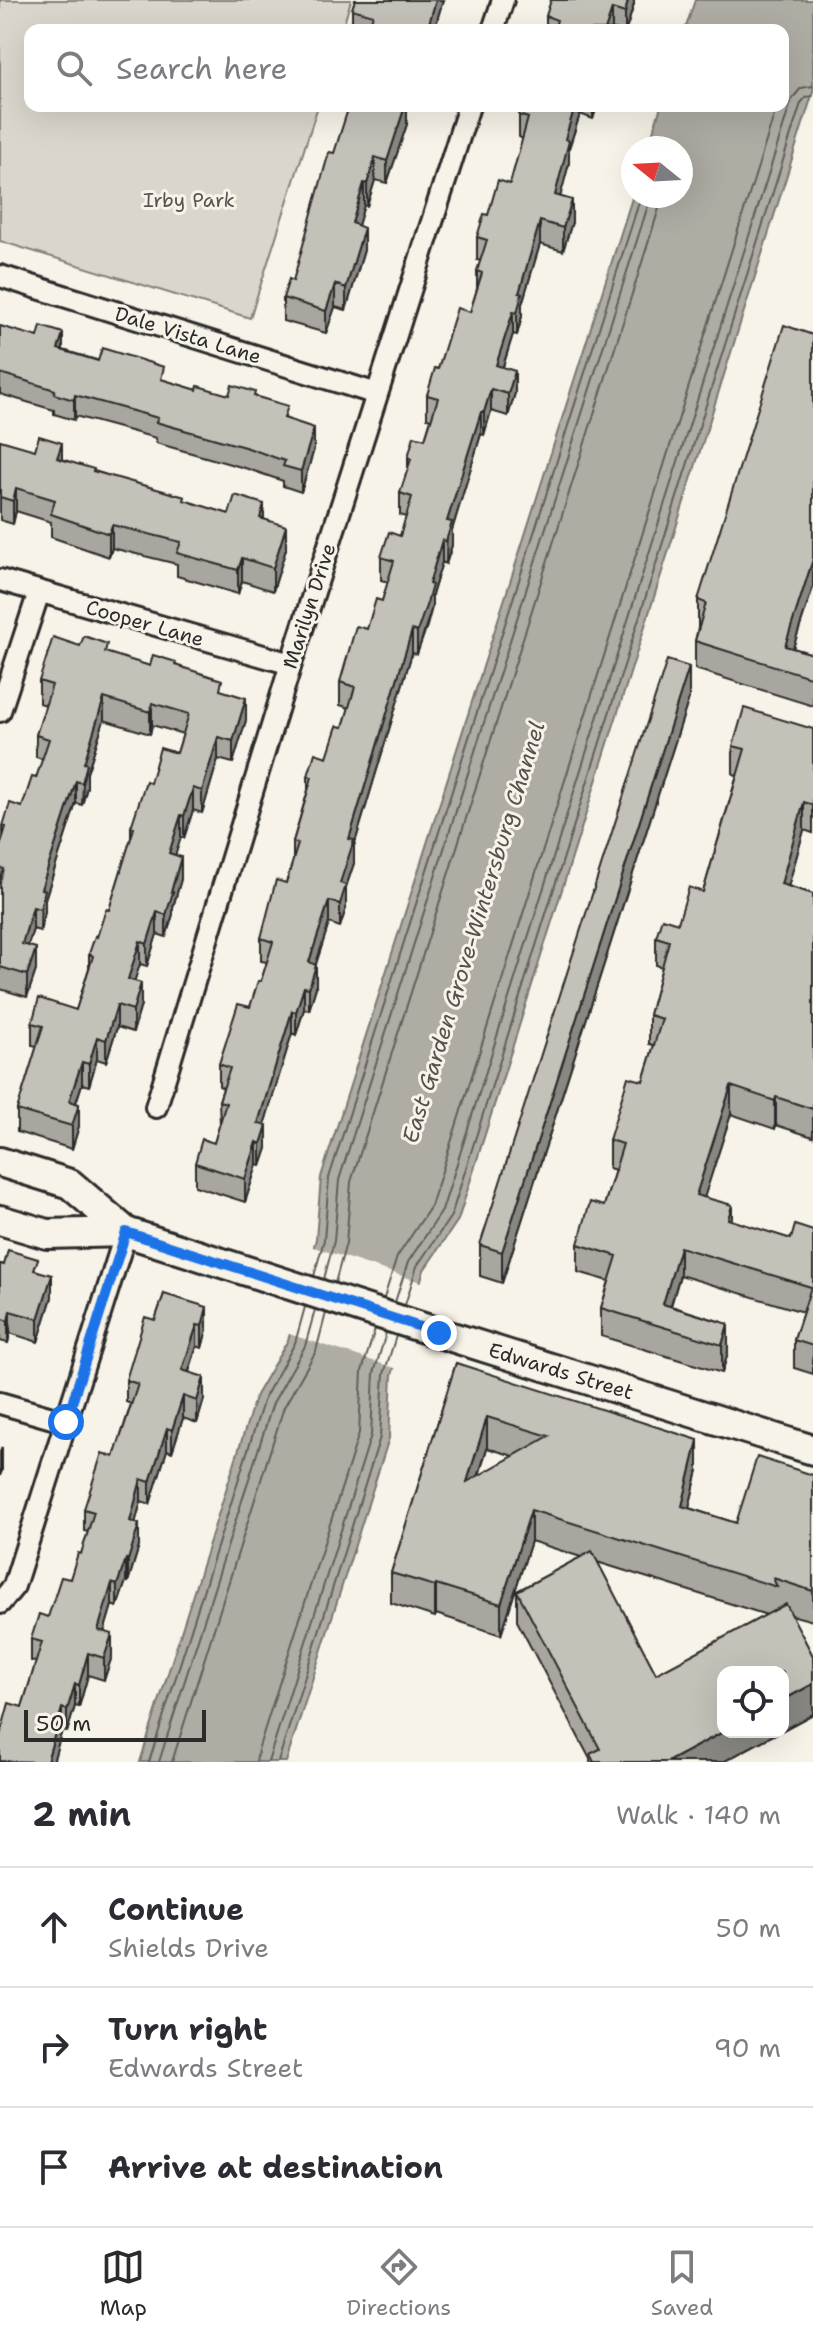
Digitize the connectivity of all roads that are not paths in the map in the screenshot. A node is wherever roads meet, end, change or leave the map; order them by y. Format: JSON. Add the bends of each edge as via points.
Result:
{"nodes":[{"id":1,"x":503,"y":0,"type":"edge"},
{"id":2,"x":495,"y":24,"type":"edge"},
{"id":3,"x":467,"y":112,"type":"edge"},
{"id":4,"x":0,"y":276,"type":"edge"},
{"id":5,"x":377,"y":394,"type":"junction"},
{"id":6,"x":0,"y":580,"type":"edge"},
{"id":7,"x":39,"y":592,"type":"junction"},
{"id":8,"x":291,"y":664,"type":"junction"},
{"id":9,"x":0,"y":711,"type":"edge"},
{"id":10,"x":156,"y":1107,"type":"dead end"},
{"id":11,"x":0,"y":1162,"type":"edge"},
{"id":12,"x":0,"y":1220,"type":"edge"},
{"id":13,"x":126,"y":1232,"type":"junction"},
{"id":14,"x":0,"y":1403,"type":"edge"},
{"id":15,"x":66,"y":1422,"type":"junction"},
{"id":16,"x":813,"y":1450,"type":"edge"},
{"id":17,"x":0,"y":1603,"type":"edge"}],
"edges":[{"from":1,"to":2,"type":"street"},
{"from":3,"to":5,"type":"street","name":"Marilyn Drive"},
{"from":4,"to":5,"type":"street","name":"Dale Vista Lane"},
{"from":5,"to":8,"type":"street","name":"Marilyn Drive"},
{"from":6,"to":7,"type":"street","name":"Cooper Lane"},
{"from":7,"to":8,"type":"street","name":"Cooper Lane"},
{"from":7,"to":9,"type":"street"},
{"from":8,"to":10,"type":"street","name":"Marilyn Drive"},
{"from":11,"to":13,"type":"main road","name":"Edwards Street","via":[[70,1184]]},
{"from":12,"to":13,"type":"main road","name":"Edwards Street","via":[[47,1234]]},
{"from":13,"to":15,"type":"street"},
{"from":13,"to":16,"type":"main road","name":"Edwards Street"},
{"from":14,"to":15,"type":"street"},
{"from":15,"to":17,"type":"street","via":[[14,1586]]}]}
